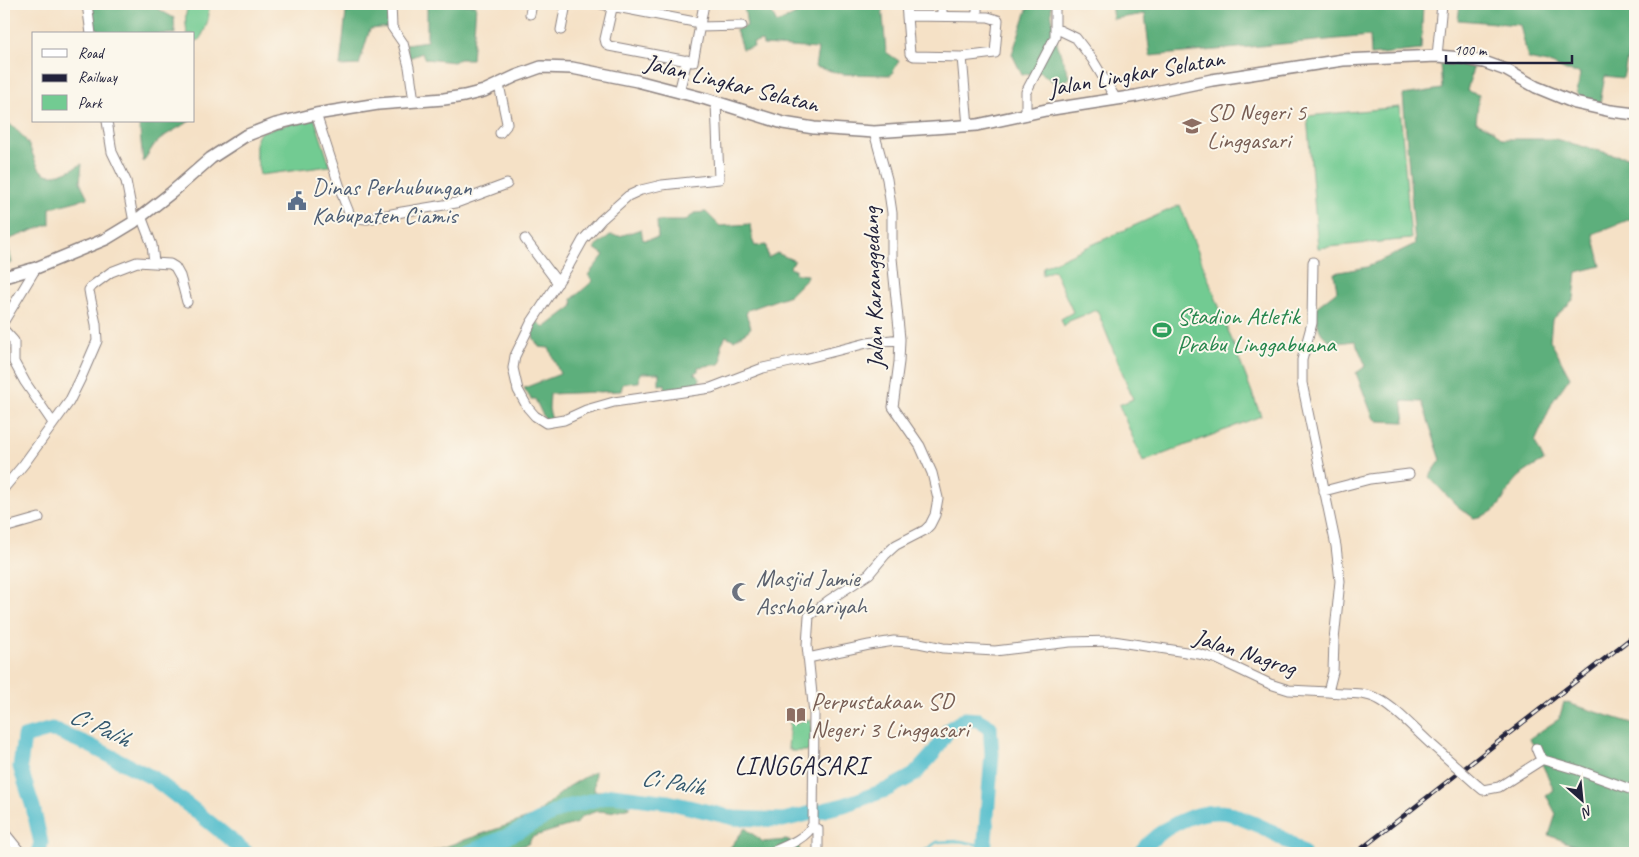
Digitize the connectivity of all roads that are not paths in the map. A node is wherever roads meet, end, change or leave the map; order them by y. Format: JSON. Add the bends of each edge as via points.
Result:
{"nodes":[{"id":1,"x":87,"y":4,"type":"edge"},
{"id":2,"x":391,"y":4,"type":"edge"},
{"id":3,"x":532,"y":4,"type":"edge"},
{"id":4,"x":566,"y":4,"type":"edge"},
{"id":5,"x":601,"y":4,"type":"edge"},
{"id":6,"x":704,"y":4,"type":"edge"},
{"id":7,"x":906,"y":4,"type":"edge"},
{"id":8,"x":942,"y":4,"type":"edge"},
{"id":9,"x":977,"y":4,"type":"edge"},
{"id":10,"x":1055,"y":4,"type":"edge"},
{"id":11,"x":1442,"y":4,"type":"edge"},
{"id":12,"x":612,"y":5,"type":"edge"},
{"id":13,"x":530,"y":14,"type":"dead end"},
{"id":14,"x":907,"y":16,"type":"junction"},
{"id":15,"x":942,"y":16,"type":"junction"},
{"id":16,"x":977,"y":17,"type":"junction"},
{"id":17,"x":700,"y":25,"type":"junction"},
{"id":18,"x":742,"y":26,"type":"dead end"},
{"id":19,"x":1055,"y":28,"type":"junction"},
{"id":20,"x":561,"y":30,"type":"dead end"},
{"id":21,"x":91,"y":32,"type":"edge"},
{"id":22,"x":1437,"y":56,"type":"junction"},
{"id":23,"x":962,"y":57,"type":"junction"},
{"id":24,"x":687,"y":60,"type":"junction"},
{"id":25,"x":499,"y":85,"type":"junction"},
{"id":26,"x":680,"y":92,"type":"junction"},
{"id":27,"x":1116,"y":99,"type":"junction"},
{"id":28,"x":414,"y":101,"type":"junction"},
{"id":29,"x":716,"y":102,"type":"junction"},
{"id":30,"x":316,"y":114,"type":"junction"},
{"id":31,"x":1635,"y":114,"type":"edge"},
{"id":32,"x":1026,"y":115,"type":"junction"},
{"id":33,"x":107,"y":122,"type":"edge"},
{"id":34,"x":968,"y":126,"type":"junction"},
{"id":35,"x":874,"y":132,"type":"junction"},
{"id":36,"x":500,"y":133,"type":"dead end"},
{"id":37,"x":508,"y":184,"type":"dead end"},
{"id":38,"x":138,"y":219,"type":"junction"},
{"id":39,"x":525,"y":239,"type":"dead end"},
{"id":40,"x":154,"y":262,"type":"junction"},
{"id":41,"x":1313,"y":262,"type":"dead end"},
{"id":42,"x":36,"y":268,"type":"junction"},
{"id":43,"x":4,"y":277,"type":"edge"},
{"id":44,"x":558,"y":282,"type":"junction"},
{"id":45,"x":187,"y":302,"type":"dead end"},
{"id":46,"x":4,"y":321,"type":"edge"},
{"id":47,"x":4,"y":330,"type":"edge"},
{"id":48,"x":900,"y":339,"type":"junction"},
{"id":49,"x":53,"y":423,"type":"junction"},
{"id":50,"x":1409,"y":474,"type":"dead end"},
{"id":51,"x":4,"y":488,"type":"edge"},
{"id":52,"x":1324,"y":491,"type":"junction"},
{"id":53,"x":39,"y":518,"type":"dead end"},
{"id":54,"x":4,"y":528,"type":"edge"},
{"id":55,"x":808,"y":658,"type":"junction"},
{"id":56,"x":1328,"y":692,"type":"junction"},
{"id":57,"x":1536,"y":748,"type":"dead end"},
{"id":58,"x":1542,"y":759,"type":"junction"},
{"id":59,"x":1635,"y":790,"type":"edge"},
{"id":60,"x":813,"y":826,"type":"junction"},
{"id":61,"x":4,"y":832,"type":"edge"},
{"id":62,"x":21,"y":853,"type":"edge"},
{"id":63,"x":769,"y":853,"type":"edge"},
{"id":64,"x":818,"y":853,"type":"edge"}],
"edges":[{"from":1,"to":21,"type":"street"},
{"from":2,"to":28,"type":"street","via":[[392,27],[403,43]]},
{"from":3,"to":13,"type":"street"},
{"from":4,"to":20,"type":"street"},
{"from":5,"to":12,"type":"street"},
{"from":6,"to":17,"type":"street"},
{"from":7,"to":14,"type":"street"},
{"from":8,"to":15,"type":"street"},
{"from":9,"to":16,"type":"street"},
{"from":10,"to":19,"type":"street"},
{"from":11,"to":22,"type":"street"},
{"from":12,"to":17,"type":"street"},
{"from":12,"to":24,"type":"street","via":[[605,39],[608,46]]},
{"from":14,"to":15,"type":"street"},
{"from":14,"to":23,"type":"street","via":[[910,54]]},
{"from":15,"to":16,"type":"street"},
{"from":16,"to":23,"type":"street","via":[[998,20],[996,52]]},
{"from":17,"to":18,"type":"street"},
{"from":17,"to":24,"type":"street","via":[[692,62]]},
{"from":19,"to":27,"type":"street","via":[[1076,38]]},
{"from":19,"to":32,"type":"street","via":[[1055,37],[1026,92]]},
{"from":22,"to":27,"type":"street","name":"Jalan Lingkar Selatan","via":[[1343,60]]},
{"from":22,"to":31,"type":"street","name":"Jalan Lingkar Selatan","via":[[1484,62],[1575,103]]},
{"from":23,"to":34,"type":"street"},
{"from":24,"to":26,"type":"street"},
{"from":25,"to":26,"type":"street","name":"Jalan Lingkar Selatan","via":[[549,66],[572,68]]},
{"from":25,"to":28,"type":"street","name":"Jalan Lingkar Selatan","via":[[464,96]]},
{"from":25,"to":36,"type":"street","via":[[507,123]]},
{"from":26,"to":29,"type":"street","name":"Jalan Lingkar Selatan"},
{"from":27,"to":32,"type":"street","name":"Jalan Lingkar Selatan"},
{"from":28,"to":30,"type":"street","name":"Jalan Lingkar Selatan"},
{"from":29,"to":35,"type":"street","name":"Jalan Lingkar Selatan","via":[[783,123]]},
{"from":29,"to":44,"type":"street","via":[[719,179],[662,185],[628,196],[583,240]]},
{"from":30,"to":37,"type":"street","via":[[353,218],[367,219],[456,203]]},
{"from":30,"to":38,"type":"street","name":"Jalan Lingkar Selatan","via":[[245,136],[211,158]]},
{"from":32,"to":34,"type":"street","name":"Jalan Lingkar Selatan"},
{"from":33,"to":38,"type":"street","via":[[112,152],[126,181]]},
{"from":34,"to":35,"type":"street","name":"Jalan Lingkar Selatan"},
{"from":35,"to":48,"type":"street","name":"Jalan Karanggedang","via":[[892,213],[892,258]]},
{"from":38,"to":40,"type":"street","via":[[152,245]]},
{"from":38,"to":42,"type":"street","name":"Jalan Lingkar Selatan","via":[[106,239]]},
{"from":39,"to":44,"type":"street"},
{"from":40,"to":45,"type":"street","via":[[175,267]]},
{"from":40,"to":49,"type":"street","via":[[126,265],[111,272],[89,290],[97,341],[69,402]]},
{"from":41,"to":52,"type":"street","name":"Jalan Nagrog","via":[[1312,323],[1302,360],[1302,383]]},
{"from":42,"to":43,"type":"street","name":"Jalan Lingkar Selatan"},
{"from":42,"to":46,"type":"street"},
{"from":44,"to":48,"type":"street","via":[[531,323],[515,356],[513,368],[520,396],[532,413],[546,422],[564,420],[614,402],[711,388],[762,368],[867,343]]},
{"from":47,"to":49,"type":"street","via":[[14,341],[13,357],[25,382]]},
{"from":48,"to":55,"type":"street","name":"Jalan Karanggedang","via":[[893,407],[920,446],[932,473],[938,498],[936,515],[925,530],[896,545],[869,574],[810,616]]},
{"from":49,"to":51,"type":"street"},
{"from":50,"to":52,"type":"street","via":[[1370,479]]},
{"from":52,"to":56,"type":"street","name":"Jalan Nagrog","via":[[1340,581]]},
{"from":53,"to":54,"type":"street"},
{"from":55,"to":56,"type":"street","name":"Jalan Nagrog","via":[[894,641],[995,651],[1070,642],[1113,641],[1199,654],[1289,690]]},
{"from":55,"to":60,"type":"street","name":"Jalan Karanggedang","via":[[814,714]]},
{"from":56,"to":58,"type":"street","bridge":true,"via":[[1377,698],[1483,790],[1499,787]]},
{"from":57,"to":58,"type":"street"},
{"from":58,"to":59,"type":"street"},
{"from":60,"to":63,"type":"street","via":[[795,840]]},
{"from":60,"to":64,"type":"street","name":"Jalan Karanggedang","via":[[818,829]]},
{"from":61,"to":62,"type":"street"}]}
